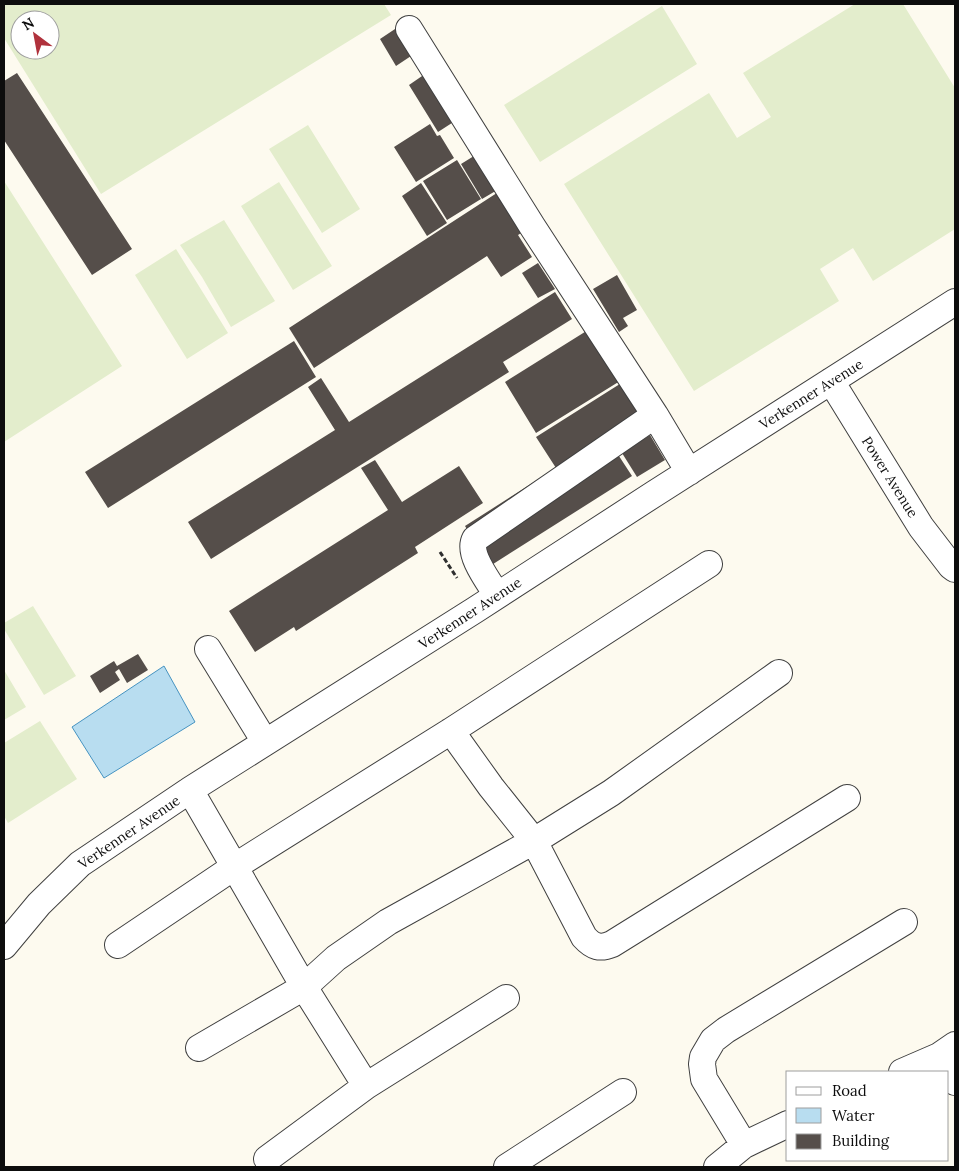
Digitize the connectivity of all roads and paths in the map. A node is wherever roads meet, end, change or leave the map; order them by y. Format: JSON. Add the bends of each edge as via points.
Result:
{"nodes":[{"id":1,"x":409,"y":29,"type":"dead end"},
{"id":2,"x":955,"y":302,"type":"edge"},
{"id":3,"x":831,"y":381,"type":"junction"},
{"id":4,"x":655,"y":415,"type":"junction"},
{"id":5,"x":689,"y":472,"type":"junction"},
{"id":6,"x":709,"y":564,"type":"dead end"},
{"id":7,"x":955,"y":569,"type":"edge"},
{"id":8,"x":497,"y":595,"type":"junction"},
{"id":9,"x":208,"y":649,"type":"dead end"},
{"id":10,"x":779,"y":673,"type":"dead end"},
{"id":11,"x":451,"y":732,"type":"junction"},
{"id":12,"x":265,"y":742,"type":"junction"},
{"id":13,"x":190,"y":790,"type":"junction"},
{"id":14,"x":847,"y":798,"type":"dead end"},
{"id":15,"x":534,"y":841,"type":"junction"},
{"id":16,"x":234,"y":868,"type":"junction"},
{"id":17,"x":904,"y":922,"type":"dead end"},
{"id":18,"x":118,"y":945,"type":"dead end"},
{"id":19,"x":4,"y":946,"type":"edge"},
{"id":20,"x":304,"y":987,"type":"junction"},
{"id":21,"x":506,"y":998,"type":"dead end"},
{"id":22,"x":199,"y":1048,"type":"dead end"},
{"id":23,"x":947,"y":1050,"type":"edge"},
{"id":24,"x":904,"y":1071,"type":"edge"},
{"id":25,"x":955,"y":1082,"type":"edge"},
{"id":26,"x":366,"y":1086,"type":"junction"},
{"id":27,"x":623,"y":1092,"type":"dead end"},
{"id":28,"x":786,"y":1125,"type":"edge"},
{"id":29,"x":744,"y":1145,"type":"junction"},
{"id":30,"x":267,"y":1159,"type":"dead end"},
{"id":31,"x":507,"y":1167,"type":"edge"},
{"id":32,"x":718,"y":1167,"type":"edge"}],
"edges":[{"from":1,"to":4,"type":"street"},
{"from":2,"to":3,"type":"street","name":"Verkenner Avenue"},
{"from":3,"to":5,"type":"street","name":"Verkenner Avenue"},
{"from":3,"to":7,"type":"street","name":"Power Avenue","via":[[921,527]]},
{"from":4,"to":5,"type":"street"},
{"from":4,"to":8,"type":"street","via":[[475,539],[472,544],[474,553]]},
{"from":5,"to":8,"type":"street","name":"Verkenner Avenue"},
{"from":6,"to":11,"type":"street"},
{"from":8,"to":12,"type":"street","name":"Verkenner Avenue"},
{"from":9,"to":12,"type":"street"},
{"from":10,"to":15,"type":"street","via":[[611,793]]},
{"from":11,"to":15,"type":"street"},
{"from":11,"to":16,"type":"street"},
{"from":12,"to":13,"type":"street","name":"Verkenner Avenue"},
{"from":13,"to":16,"type":"street"},
{"from":13,"to":19,"type":"street","name":"Verkenner Avenue","via":[[80,864],[39,904]]},
{"from":14,"to":15,"type":"street","via":[[605,947],[591,944],[584,937]]},
{"from":15,"to":20,"type":"street","via":[[388,922],[336,958]]},
{"from":16,"to":18,"type":"street"},
{"from":16,"to":20,"type":"street"},
{"from":17,"to":29,"type":"street","via":[[712,1040],[703,1057],[704,1079]]},
{"from":20,"to":22,"type":"street"},
{"from":20,"to":26,"type":"street"},
{"from":21,"to":26,"type":"street"},
{"from":23,"to":24,"type":"street"},
{"from":23,"to":25,"type":"street"},
{"from":26,"to":30,"type":"street"},
{"from":27,"to":31,"type":"street"},
{"from":28,"to":29,"type":"street"},
{"from":29,"to":32,"type":"street"}]}
